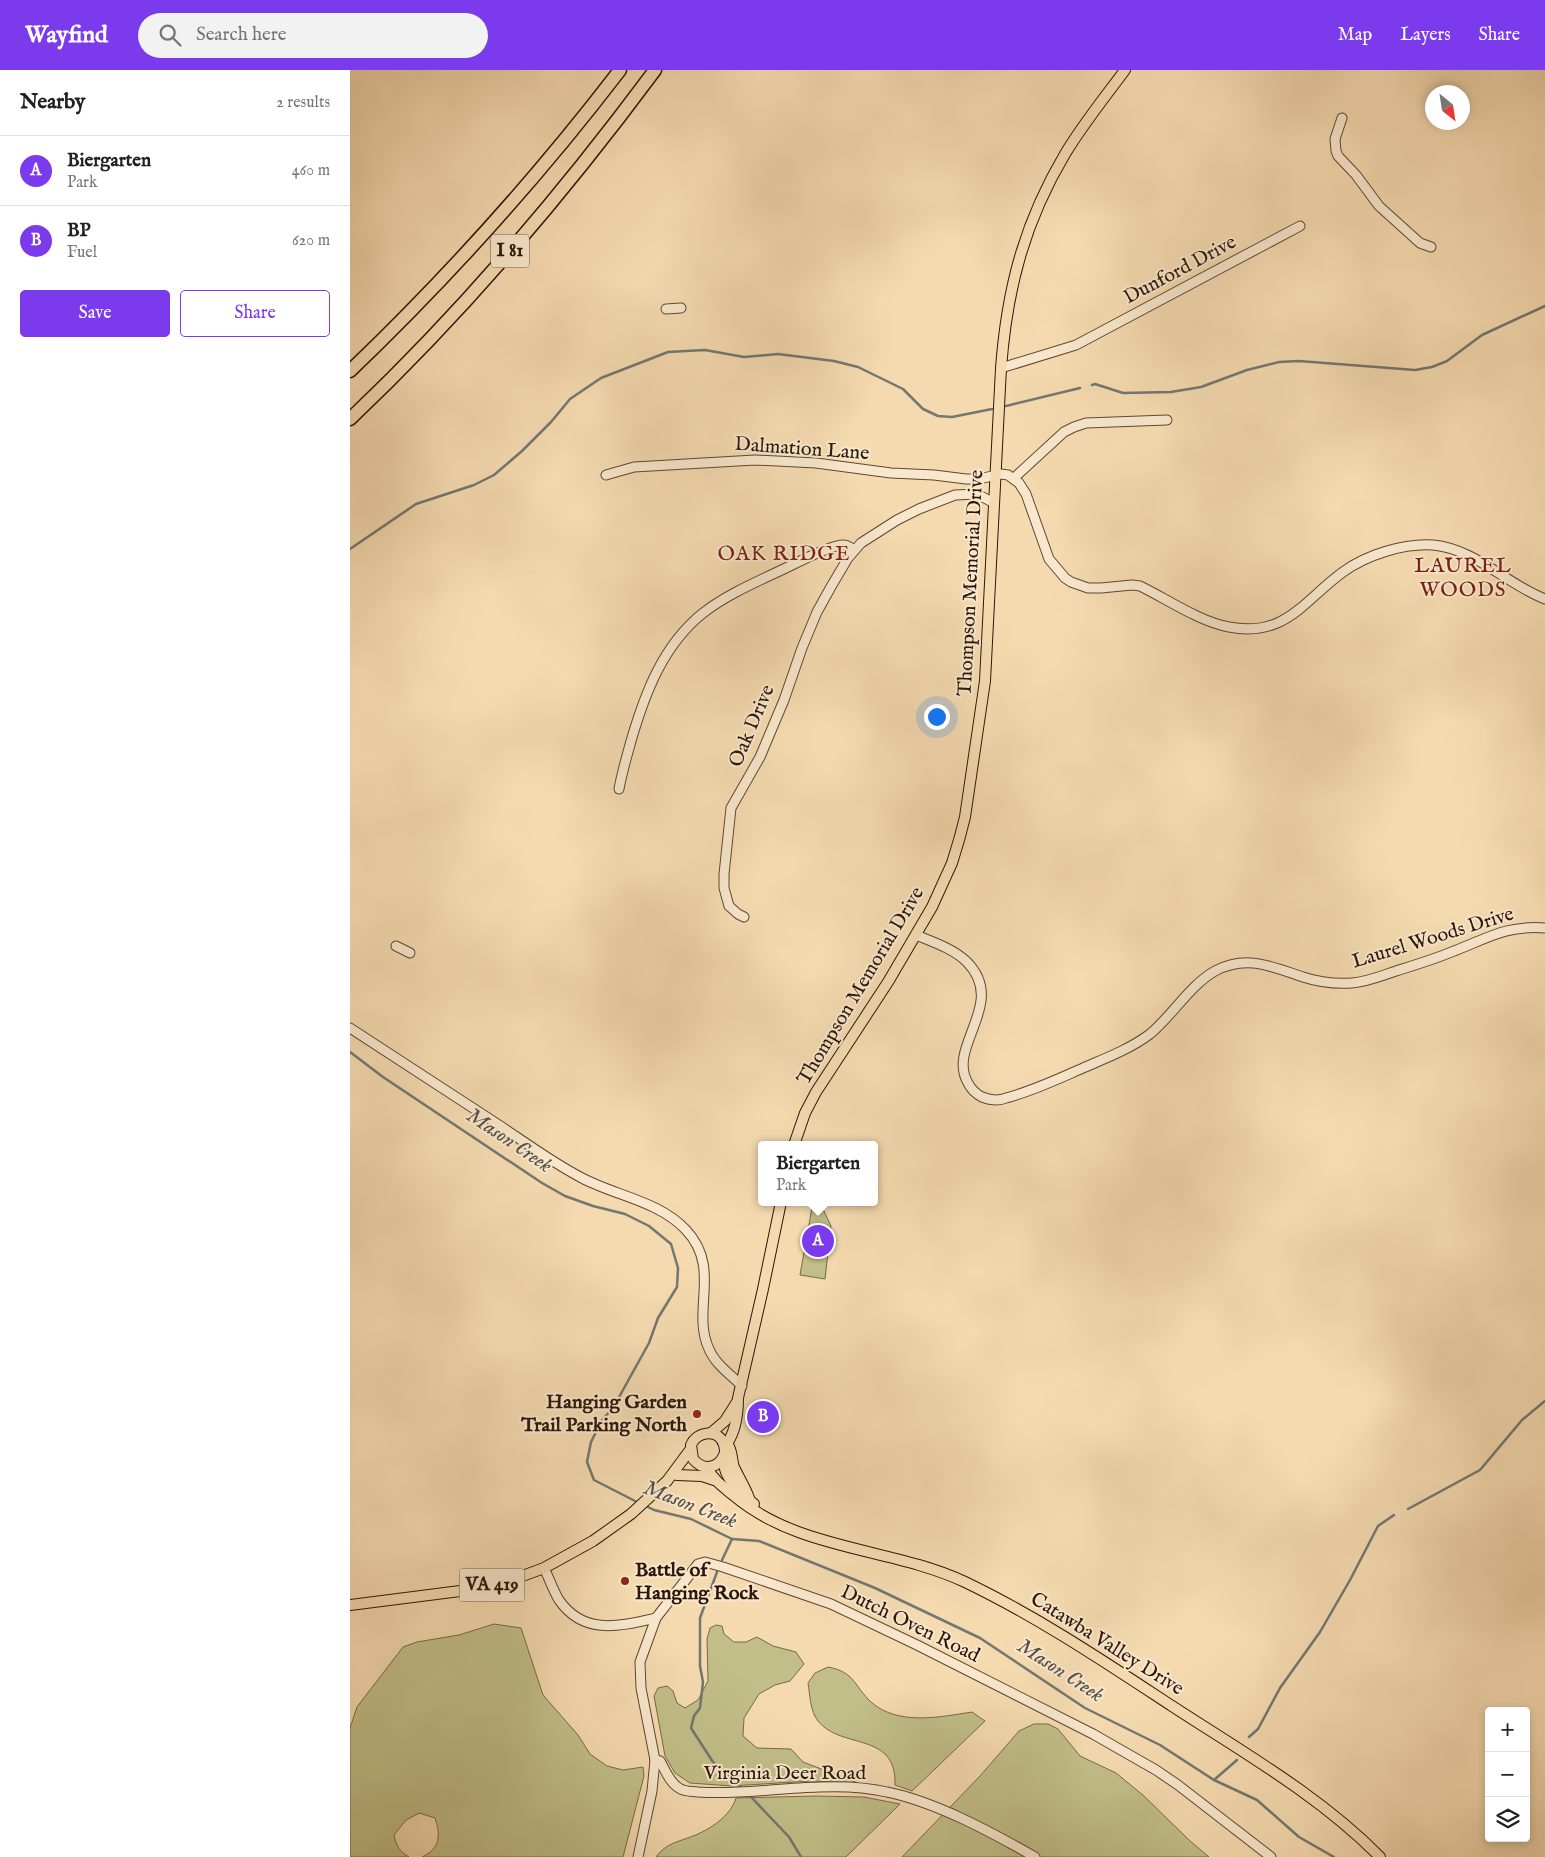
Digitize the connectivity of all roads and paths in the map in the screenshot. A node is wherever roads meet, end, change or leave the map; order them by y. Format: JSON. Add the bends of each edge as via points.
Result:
{"nodes":[{"id":1,"x":620,"y":70,"type":"edge"},
{"id":2,"x":655,"y":70,"type":"edge"},
{"id":3,"x":1125,"y":70,"type":"edge"},
{"id":4,"x":1342,"y":118,"type":"dead end"},
{"id":5,"x":1300,"y":226,"type":"dead end"},
{"id":6,"x":1431,"y":247,"type":"dead end"},
{"id":7,"x":681,"y":308,"type":"dead end"},
{"id":8,"x":666,"y":309,"type":"dead end"},
{"id":9,"x":1001,"y":368,"type":"junction"},
{"id":10,"x":350,"y":371,"type":"edge"},
{"id":11,"x":350,"y":419,"type":"edge"},
{"id":12,"x":1167,"y":420,"type":"dead end"},
{"id":13,"x":606,"y":475,"type":"dead end"},
{"id":14,"x":995,"y":475,"type":"junction"},
{"id":15,"x":1014,"y":478,"type":"junction"},
{"id":16,"x":994,"y":503,"type":"junction"},
{"id":17,"x":854,"y":550,"type":"junction"},
{"id":18,"x":1545,"y":599,"type":"edge"},
{"id":19,"x":619,"y":789,"type":"dead end"},
{"id":20,"x":744,"y":917,"type":"dead end"},
{"id":21,"x":1545,"y":928,"type":"edge"},
{"id":22,"x":916,"y":935,"type":"junction"},
{"id":23,"x":396,"y":946,"type":"dead end"},
{"id":24,"x":410,"y":953,"type":"dead end"},
{"id":25,"x":350,"y":1028,"type":"edge"},
{"id":26,"x":795,"y":1141,"type":"edge"},
{"id":27,"x":780,"y":1206,"type":"edge"},
{"id":28,"x":742,"y":1386,"type":"junction"},
{"id":29,"x":738,"y":1398,"type":"junction"},
{"id":30,"x":711,"y":1433,"type":"junction"},
{"id":31,"x":725,"y":1448,"type":"junction"},
{"id":32,"x":690,"y":1450,"type":"junction"},
{"id":33,"x":703,"y":1466,"type":"junction"},
{"id":34,"x":677,"y":1475,"type":"junction"},
{"id":35,"x":714,"y":1480,"type":"junction"},
{"id":36,"x":664,"y":1484,"type":"junction"},
{"id":37,"x":781,"y":1524,"type":"junction"},
{"id":38,"x":544,"y":1568,"type":"junction"},
{"id":39,"x":350,"y":1605,"type":"edge"},
{"id":40,"x":656,"y":1618,"type":"junction"},
{"id":41,"x":655,"y":1760,"type":"junction"},
{"id":42,"x":638,"y":1857,"type":"edge"},
{"id":43,"x":1035,"y":1857,"type":"edge"},
{"id":44,"x":1271,"y":1857,"type":"edge"},
{"id":45,"x":1380,"y":1857,"type":"edge"}],
"edges":[{"from":1,"to":10,"type":"highway","number":"I 81","via":[[552,156],[471,248]]},
{"from":2,"to":11,"type":"highway","number":"I 81","via":[[495,268]]},
{"from":3,"to":9,"type":"main road","name":"Thompson Memorial Drive","via":[[1066,152],[1033,218],[1012,285]]},
{"from":4,"to":6,"type":"street","via":[[1335,139],[1338,156],[1379,206],[1420,243]]},
{"from":5,"to":9,"type":"street","name":"Dunford Drive","via":[[1076,345]]},
{"from":7,"to":8,"type":"street"},
{"from":9,"to":14,"type":"main road","name":"Thompson Memorial Drive"},
{"from":12,"to":15,"type":"street","via":[[1074,426]]},
{"from":13,"to":14,"type":"street","name":"Dalmation Lane","via":[[634,467],[755,460],[966,479]]},
{"from":14,"to":15,"type":"street","name":"Dalmation Lane"},
{"from":14,"to":16,"type":"main road","name":"Thompson Memorial Drive"},
{"from":15,"to":18,"type":"street","via":[[1030,505],[1049,559],[1071,582],[1088,588],[1140,586],[1194,614],[1229,627],[1256,629],[1272,625],[1297,612],[1351,566],[1389,551],[1421,546],[1445,547],[1462,553]]},
{"from":16,"to":17,"type":"street","name":"Oak Drive","via":[[977,494],[945,498],[868,536]]},
{"from":16,"to":22,"type":"main road","name":"Thompson Memorial Drive","via":[[985,681],[965,817],[952,863]]},
{"from":17,"to":19,"type":"street","via":[[839,545],[806,557],[703,613],[676,641],[651,682]]},
{"from":17,"to":20,"type":"street","name":"Oak Drive","via":[[818,612],[772,730],[731,808],[724,888],[729,906]]},
{"from":21,"to":22,"type":"street","name":"Laurel Woods Drive","via":[[1501,931],[1453,952],[1361,982],[1317,980],[1264,964],[1239,963],[1222,968],[1205,978],[1160,1025],[1130,1046],[1038,1087],[996,1100],[976,1093],[963,1071],[963,1057],[980,1010],[981,993],[977,977],[960,956]]},
{"from":22,"to":26,"type":"main road","name":"Thompson Memorial Drive","via":[[816,1092]]},
{"from":23,"to":24,"type":"street"},
{"from":25,"to":28,"type":"street","via":[[574,1173],[656,1208],[682,1226],[702,1259],[706,1283],[704,1330],[708,1349]]},
{"from":27,"to":28,"type":"main road"},
{"from":28,"to":29,"type":"main road"},
{"from":29,"to":30,"type":"main road","via":[[726,1421]]},
{"from":29,"to":31,"type":"main road","via":[[738,1414]]},
{"from":30,"to":31,"type":"main road","via":[[720,1437]]},
{"from":30,"to":32,"type":"main road","via":[[698,1436]]},
{"from":31,"to":33,"type":"main road","via":[[718,1464]]},
{"from":31,"to":37,"type":"main road","name":"Catawba Valley Drive","via":[[731,1448],[733,1465],[750,1501]]},
{"from":32,"to":33,"type":"main road","via":[[693,1459]]},
{"from":32,"to":36,"type":"main road","number":"VA 419"},
{"from":33,"to":34,"type":"main road","number":"VA 419","via":[[689,1468]]},
{"from":33,"to":35,"type":"main road","name":"Catawba Valley Drive"},
{"from":34,"to":35,"type":"main road"},
{"from":34,"to":36,"type":"main road","number":"VA 419"},
{"from":35,"to":37,"type":"main road","name":"Catawba Valley Drive","via":[[757,1512]]},
{"from":36,"to":38,"type":"main road","number":"VA 419","via":[[620,1522]]},
{"from":37,"to":45,"type":"main road","name":"Catawba Valley Drive","via":[[829,1543],[916,1564],[1015,1607],[1267,1767],[1318,1803]]},
{"from":38,"to":39,"type":"main road","number":"VA 419","via":[[474,1588]]},
{"from":38,"to":40,"type":"street","via":[[558,1598],[580,1620],[600,1626],[622,1626]]},
{"from":40,"to":41,"type":"street","via":[[640,1669]]},
{"from":40,"to":44,"type":"street","name":"Dutch Oven Road","via":[[702,1562],[831,1604],[1093,1734],[1156,1770]]},
{"from":41,"to":42,"type":"street"},
{"from":41,"to":43,"type":"street","name":"Virginia Deer Road","via":[[660,1761],[668,1777],[684,1790],[711,1793],[819,1787],[896,1794],[934,1807]]}]}
